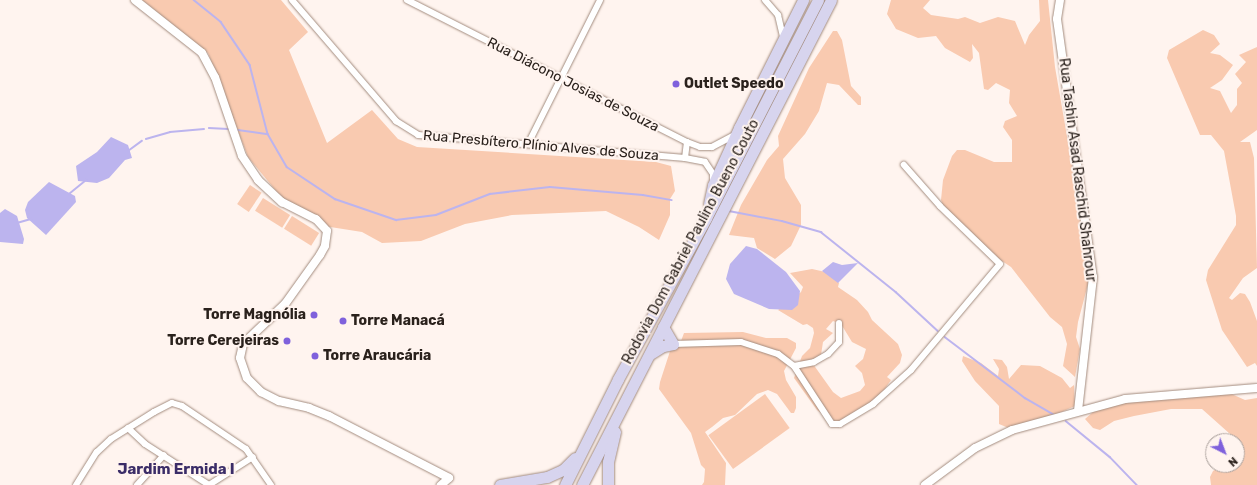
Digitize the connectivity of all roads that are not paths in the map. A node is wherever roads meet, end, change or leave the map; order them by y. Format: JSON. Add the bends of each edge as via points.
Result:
{"nodes":[{"id":1,"x":292,"y":0,"type":"edge"},
{"id":2,"x":407,"y":0,"type":"edge"},
{"id":3,"x":600,"y":0,"type":"edge"},
{"id":4,"x":765,"y":0,"type":"edge"},
{"id":5,"x":803,"y":0,"type":"edge"},
{"id":6,"x":818,"y":0,"type":"edge"},
{"id":7,"x":830,"y":0,"type":"edge"},
{"id":8,"x":1060,"y":0,"type":"edge"},
{"id":9,"x":138,"y":2,"type":"edge"},
{"id":10,"x":783,"y":40,"type":"junction"},
{"id":11,"x":560,"y":77,"type":"junction"},
{"id":12,"x":739,"y":128,"type":"junction"},
{"id":13,"x":687,"y":142,"type":"junction"},
{"id":14,"x":528,"y":144,"type":"junction"},
{"id":15,"x":685,"y":158,"type":"junction"},
{"id":16,"x":904,"y":165,"type":"dead end"},
{"id":17,"x":713,"y":185,"type":"junction"},
{"id":18,"x":706,"y":218,"type":"junction"},
{"id":19,"x":839,"y":323,"type":"dead end"},
{"id":20,"x":663,"y":327,"type":"junction"},
{"id":21,"x":673,"y":344,"type":"junction"},
{"id":22,"x":650,"y":354,"type":"junction"},
{"id":23,"x":794,"y":366,"type":"junction"},
{"id":24,"x":1257,"y":388,"type":"edge"},
{"id":25,"x":1078,"y":411,"type":"junction"},
{"id":26,"x":619,"y":416,"type":"junction"},
{"id":27,"x":128,"y":428,"type":"junction"},
{"id":28,"x":587,"y":441,"type":"junction"},
{"id":29,"x":164,"y":455,"type":"junction"},
{"id":30,"x":253,"y":457,"type":"junction"},
{"id":31,"x":76,"y":485,"type":"edge"},
{"id":32,"x":137,"y":485,"type":"edge"},
{"id":33,"x":209,"y":485,"type":"edge"},
{"id":34,"x":271,"y":485,"type":"edge"},
{"id":35,"x":441,"y":485,"type":"edge"},
{"id":36,"x":500,"y":485,"type":"edge"},
{"id":37,"x":565,"y":485,"type":"edge"},
{"id":38,"x":582,"y":485,"type":"edge"},
{"id":39,"x":608,"y":485,"type":"edge"},
{"id":40,"x":926,"y":485,"type":"edge"}],
"edges":[{"from":1,"to":14,"type":"street","name":"Rua Presbítero Plínio Alves de Souza","via":[[396,121],[408,130],[429,137]]},
{"from":2,"to":11,"type":"street","name":"Rua Diácono Josias de Souza","via":[[513,56]]},
{"from":3,"to":11,"type":"street"},
{"from":4,"to":10,"type":"street","via":[[778,15]]},
{"from":5,"to":10,"type":"highway"},
{"from":6,"to":18,"type":"highway","name":"Rodovia Dom Gabriel Paulino Bueno Couto"},
{"from":7,"to":20,"type":"highway","name":"Rodovia Dom Gabriel Paulino Bueno Couto"},
{"from":8,"to":25,"type":"street","name":"Rua Tashin Asad Raschid Shahrour","via":[[1057,19],[1093,277]]},
{"from":9,"to":35,"type":"street","via":[[202,53],[215,77],[242,156],[258,180],[282,202],[316,219],[327,231],[325,246],[320,255],[285,304],[243,344],[240,358],[247,378],[261,392],[279,401],[329,416],[449,478]]},
{"from":10,"to":12,"type":"highway"},
{"from":11,"to":13,"type":"street","name":"Rua Diácono Josias de Souza"},
{"from":11,"to":14,"type":"street"},
{"from":12,"to":13,"type":"street","name":"Rua Diácono Josias de Souza","via":[[730,138],[712,147],[700,147]]},
{"from":12,"to":17,"type":"highway"},
{"from":13,"to":15,"type":"street"},
{"from":14,"to":15,"type":"street","name":"Rua Presbítero Plínio Alves de Souza"},
{"from":15,"to":17,"type":"street","name":"Rua Presbítero Plínio Alves de Souza","via":[[705,162],[713,174]]},
{"from":16,"to":23,"type":"street","via":[[940,206],[1000,264],[900,381],[873,404],[840,424],[832,424],[827,420]]},
{"from":17,"to":18,"type":"highway"},
{"from":18,"to":28,"type":"highway","name":"Rodovia Dom Gabriel Paulino Bueno Couto"},
{"from":19,"to":23,"type":"street","via":[[839,342],[828,354],[814,362]]},
{"from":20,"to":21,"type":"highway"},
{"from":20,"to":22,"type":"highway","name":"Rodovia Dom Gabriel Paulino Bueno Couto"},
{"from":21,"to":22,"type":"highway","via":[[663,346]]},
{"from":21,"to":23,"type":"street","via":[[741,342],[765,348]]},
{"from":22,"to":26,"type":"highway","name":"Rodovia Dom Gabriel Paulino Bueno Couto"},
{"from":24,"to":25,"type":"street","via":[[1125,399]]},
{"from":25,"to":40,"type":"street","via":[[996,436],[962,456]]},
{"from":26,"to":38,"type":"highway","name":"Rodovia Dom Gabriel Paulino Bueno Couto"},
{"from":26,"to":39,"type":"highway","via":[[608,462]]},
{"from":27,"to":29,"type":"street","via":[[145,444]]},
{"from":27,"to":30,"type":"street","via":[[166,405],[176,403],[227,435]]},
{"from":27,"to":31,"type":"street","via":[[97,452]]},
{"from":28,"to":36,"type":"highway","via":[[563,470],[547,477]]},
{"from":28,"to":37,"type":"highway","name":"Rodovia Dom Gabriel Paulino Bueno Couto"},
{"from":29,"to":32,"type":"street"},
{"from":29,"to":33,"type":"street"},
{"from":30,"to":33,"type":"street"},
{"from":30,"to":34,"type":"street"}]}
